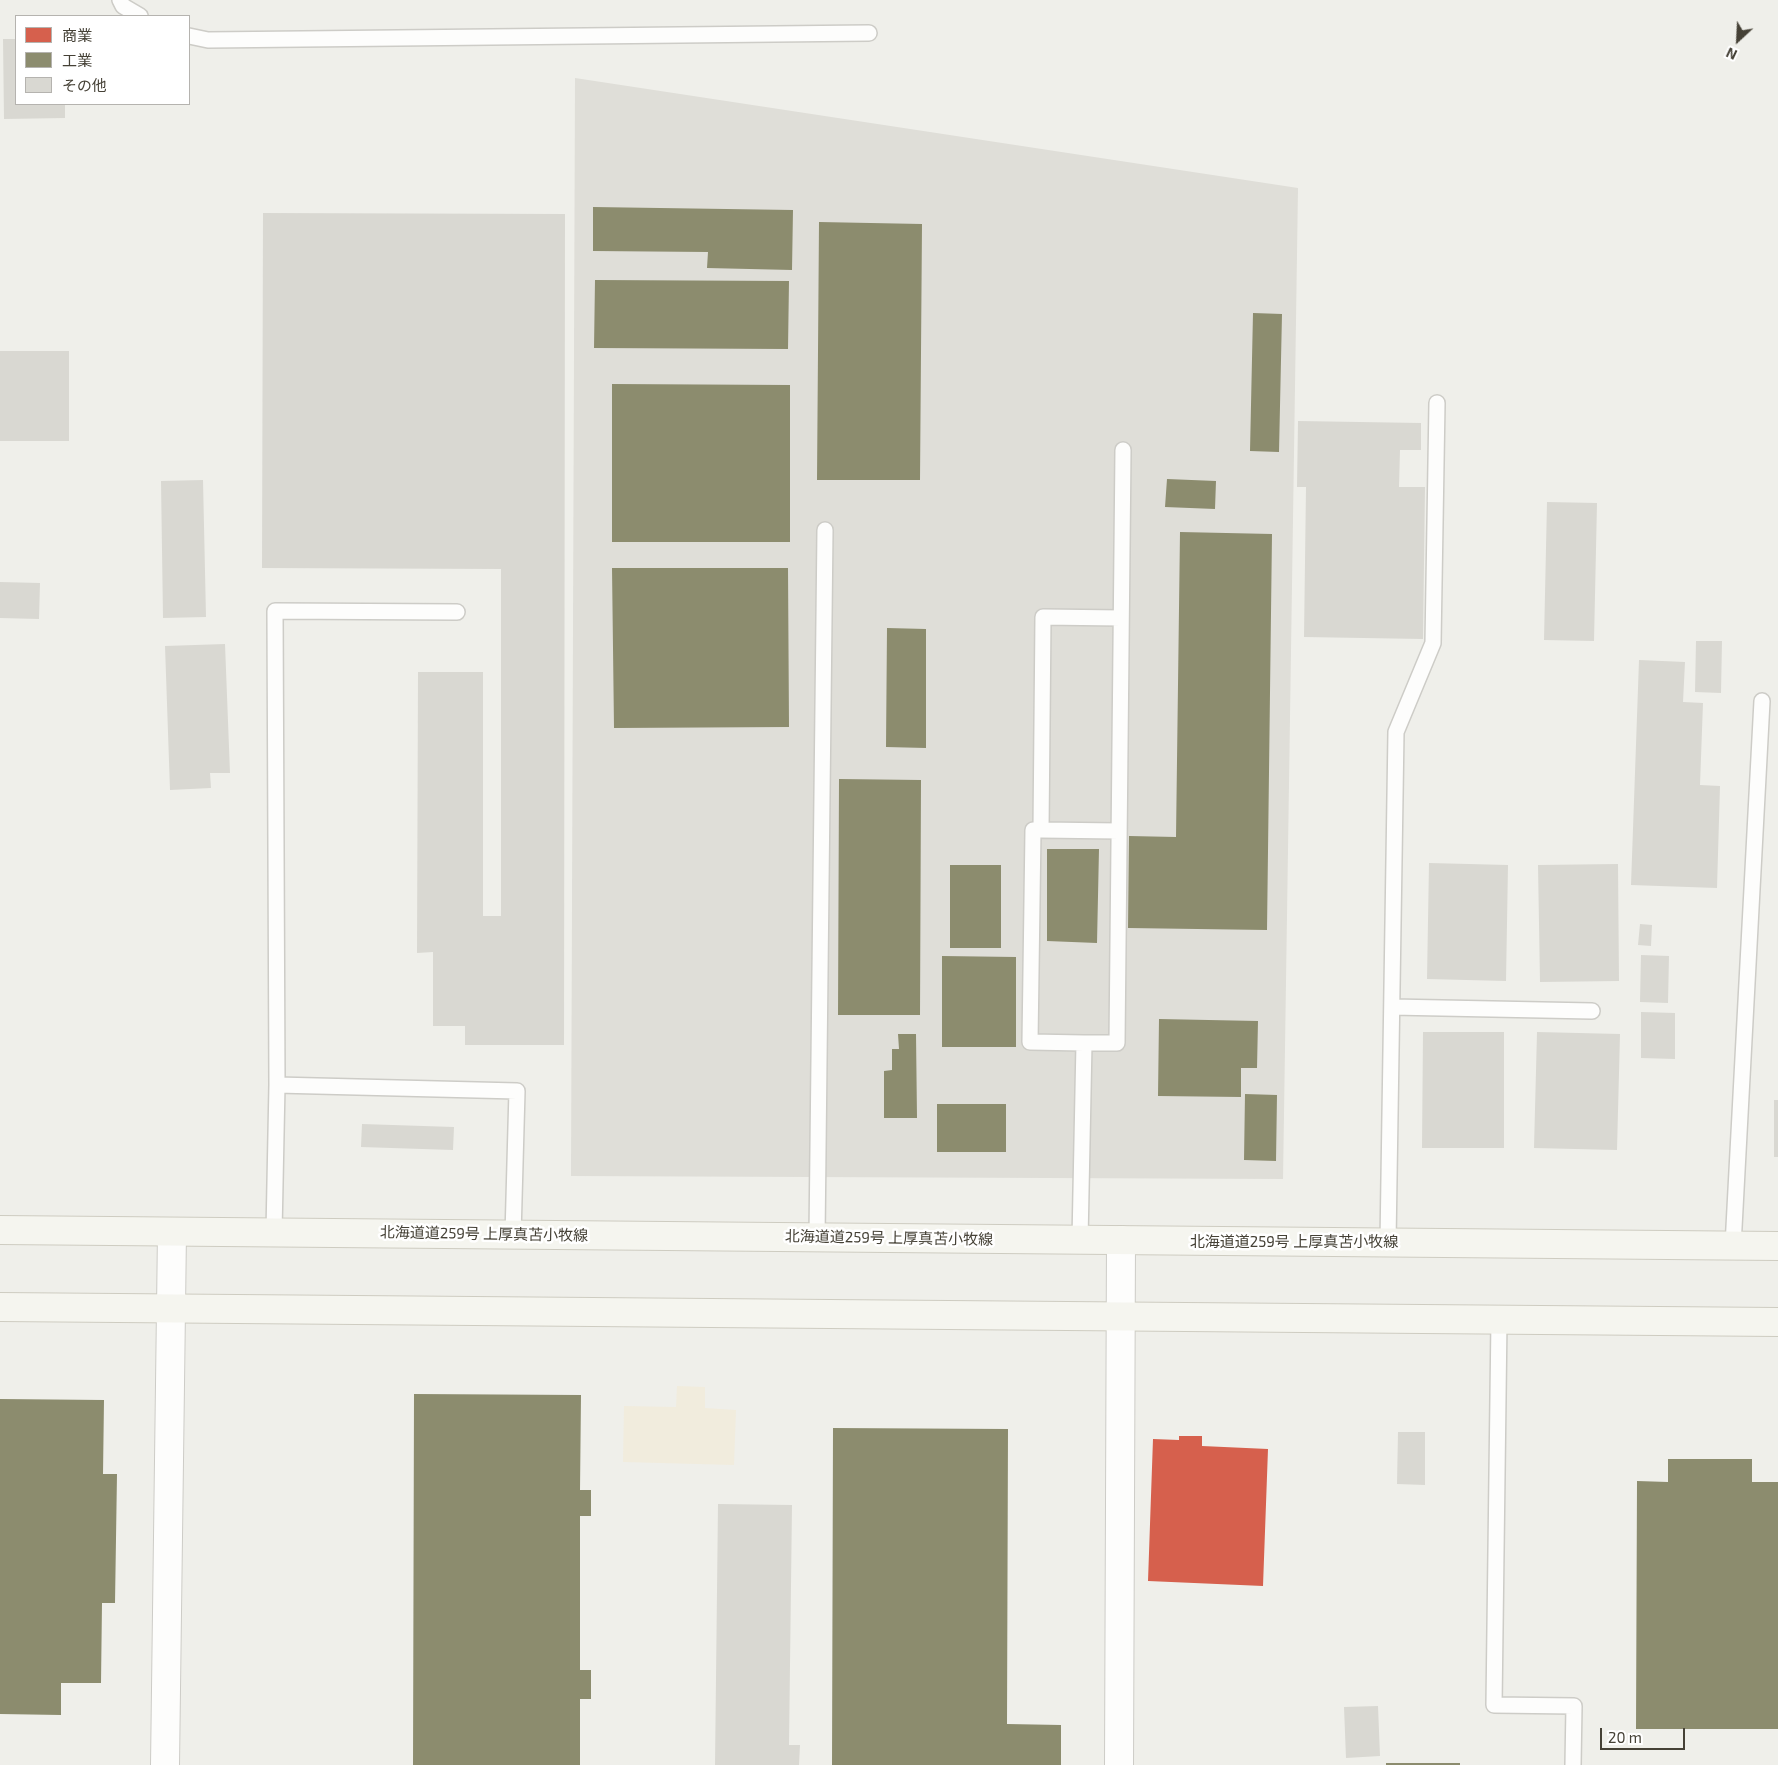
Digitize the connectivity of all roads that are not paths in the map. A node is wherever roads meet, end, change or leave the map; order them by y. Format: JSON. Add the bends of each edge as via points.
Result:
{"nodes":[{"id":1,"x":120,"y":0,"type":"edge"},
{"id":2,"x":138,"y":15,"type":"edge"},
{"id":3,"x":869,"y":33,"type":"dead end"},
{"id":4,"x":190,"y":36,"type":"edge"},
{"id":5,"x":1437,"y":403,"type":"dead end"},
{"id":6,"x":1123,"y":450,"type":"dead end"},
{"id":7,"x":825,"y":530,"type":"dead end"},
{"id":8,"x":456,"y":612,"type":"dead end"},
{"id":9,"x":1121,"y":618,"type":"junction"},
{"id":10,"x":1762,"y":701,"type":"dead end"},
{"id":11,"x":1041,"y":830,"type":"junction"},
{"id":12,"x":1119,"y":831,"type":"junction"},
{"id":13,"x":1392,"y":1007,"type":"junction"},
{"id":14,"x":1592,"y":1011,"type":"dead end"},
{"id":15,"x":1084,"y":1043,"type":"junction"},
{"id":16,"x":277,"y":1085,"type":"junction"},
{"id":17,"x":0,"y":1230,"type":"edge"},
{"id":18,"x":172,"y":1232,"type":"junction"},
{"id":19,"x":274,"y":1232,"type":"junction"},
{"id":20,"x":513,"y":1235,"type":"junction"},
{"id":21,"x":817,"y":1237,"type":"junction"},
{"id":22,"x":1080,"y":1240,"type":"junction"},
{"id":23,"x":1122,"y":1240,"type":"junction"},
{"id":24,"x":1388,"y":1242,"type":"junction"},
{"id":25,"x":1733,"y":1246,"type":"junction"},
{"id":26,"x":1778,"y":1246,"type":"edge"},
{"id":27,"x":0,"y":1307,"type":"edge"},
{"id":28,"x":171,"y":1307,"type":"junction"},
{"id":29,"x":1120,"y":1315,"type":"junction"},
{"id":30,"x":1499,"y":1320,"type":"junction"},
{"id":31,"x":1778,"y":1322,"type":"edge"},
{"id":32,"x":164,"y":1765,"type":"edge"},
{"id":33,"x":1119,"y":1765,"type":"edge"},
{"id":34,"x":1573,"y":1765,"type":"edge"}],
"edges":[{"from":1,"to":2,"type":"lane","via":[[123,6]]},
{"from":3,"to":4,"type":"lane","via":[[217,40]]},
{"from":5,"to":13,"type":"lane","via":[[1433,644],[1396,732]]},
{"from":6,"to":9,"type":"lane"},
{"from":7,"to":21,"type":"lane"},
{"from":8,"to":16,"type":"lane","via":[[275,612]]},
{"from":9,"to":11,"type":"lane","via":[[1043,618]]},
{"from":9,"to":12,"type":"lane"},
{"from":10,"to":25,"type":"lane"},
{"from":11,"to":12,"type":"lane"},
{"from":11,"to":15,"type":"lane","via":[[1033,830],[1030,1042]]},
{"from":12,"to":15,"type":"lane","via":[[1117,1043]]},
{"from":13,"to":14,"type":"lane"},
{"from":13,"to":24,"type":"lane"},
{"from":15,"to":22,"type":"lane"},
{"from":16,"to":19,"type":"lane"},
{"from":16,"to":20,"type":"lane","via":[[517,1091]]},
{"from":17,"to":18,"type":"main road","name":"北海道道259号 上厚真苫小牧線"},
{"from":18,"to":19,"type":"main road","name":"北海道道259号 上厚真苫小牧線"},
{"from":18,"to":28,"type":"street"},
{"from":19,"to":20,"type":"main road","name":"北海道道259号 上厚真苫小牧線"},
{"from":20,"to":21,"type":"main road","name":"北海道道259号 上厚真苫小牧線"},
{"from":21,"to":22,"type":"main road","name":"北海道道259号 上厚真苫小牧線"},
{"from":22,"to":23,"type":"main road","name":"北海道道259号 上厚真苫小牧線"},
{"from":23,"to":24,"type":"main road","name":"北海道道259号 上厚真苫小牧線"},
{"from":23,"to":29,"type":"street"},
{"from":24,"to":25,"type":"main road","name":"北海道道259号 上厚真苫小牧線"},
{"from":25,"to":26,"type":"main road","name":"北海道道259号 上厚真苫小牧線"},
{"from":27,"to":28,"type":"main road"},
{"from":28,"to":29,"type":"main road"},
{"from":28,"to":32,"type":"street"},
{"from":29,"to":30,"type":"main road"},
{"from":29,"to":33,"type":"street"},
{"from":30,"to":31,"type":"main road"},
{"from":30,"to":34,"type":"lane","via":[[1494,1705],[1574,1706]]}]}
